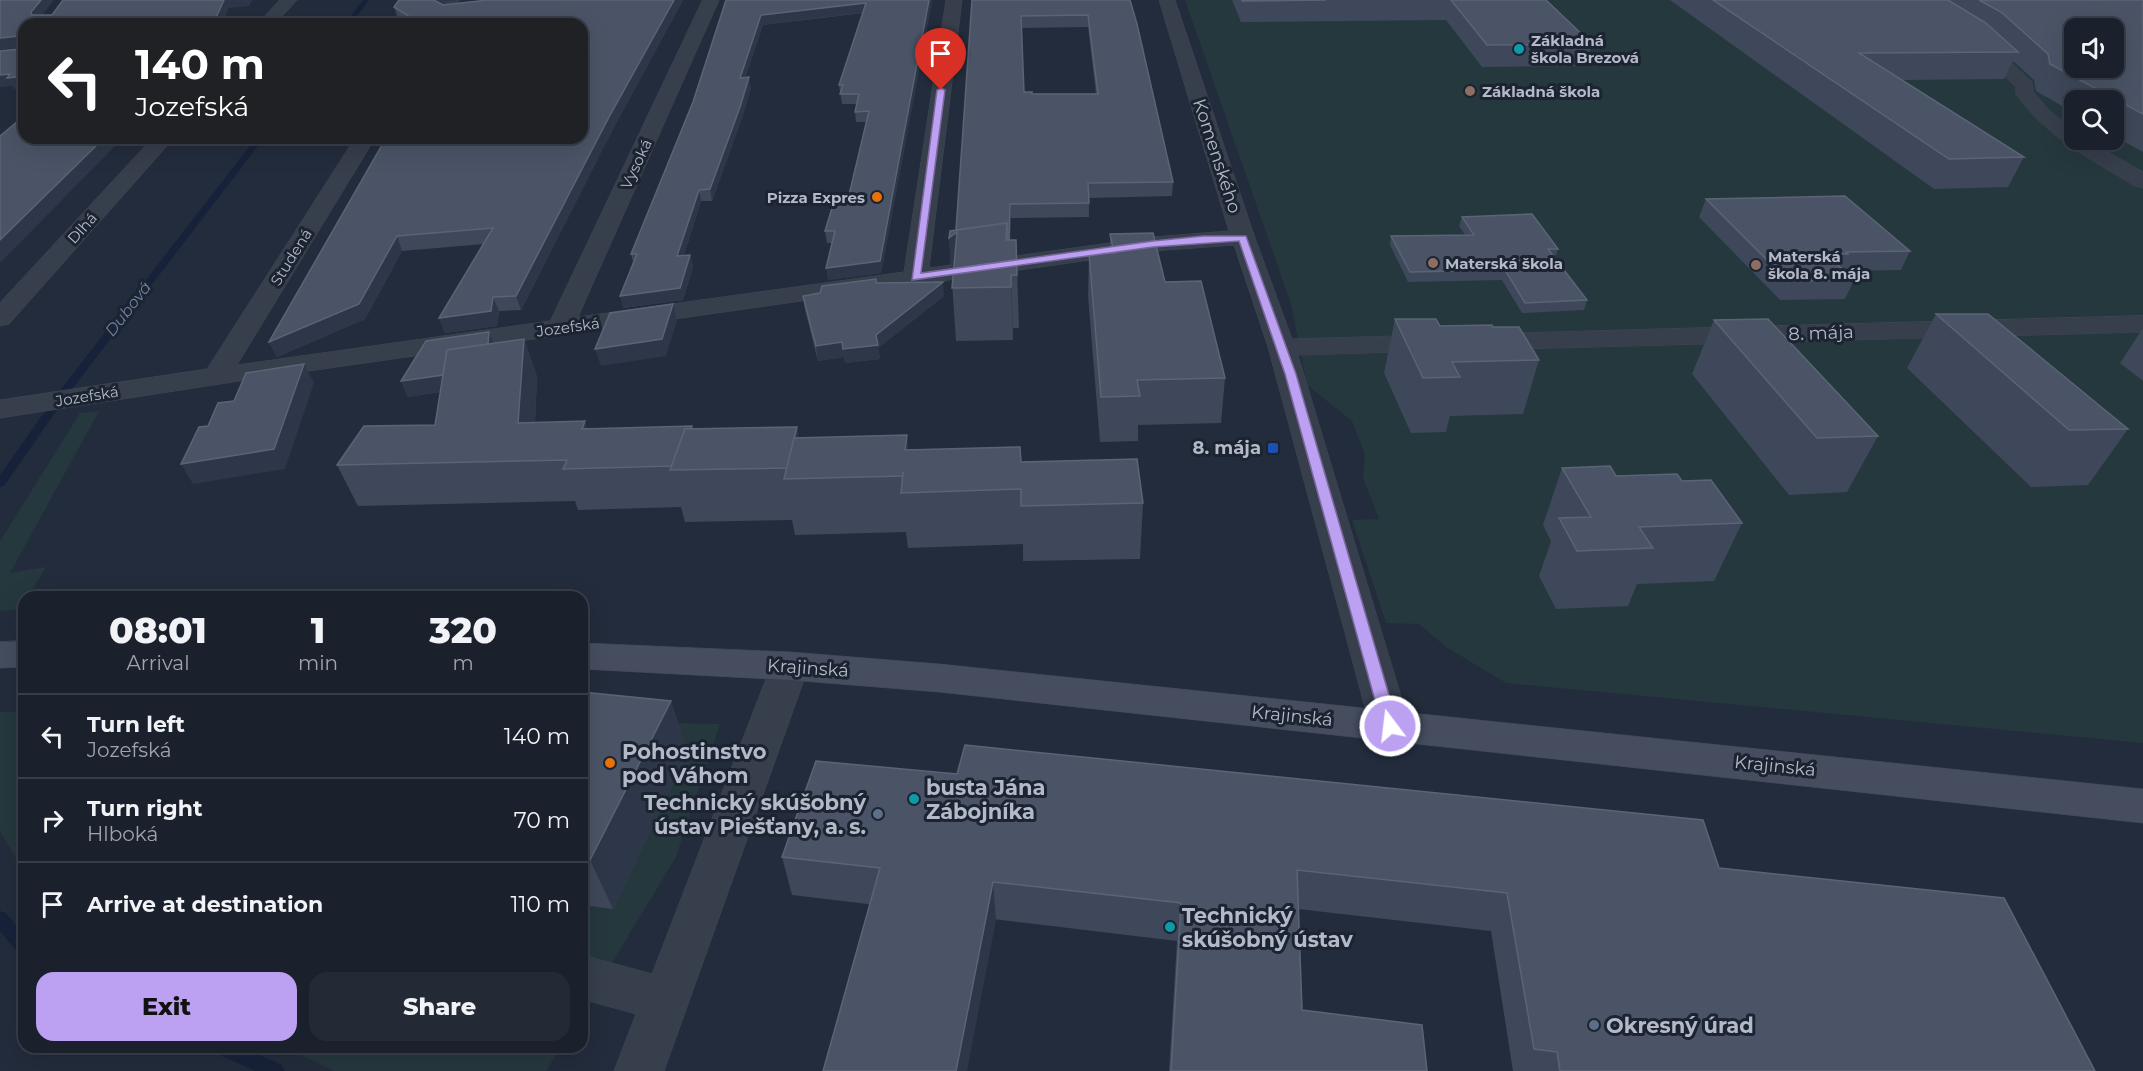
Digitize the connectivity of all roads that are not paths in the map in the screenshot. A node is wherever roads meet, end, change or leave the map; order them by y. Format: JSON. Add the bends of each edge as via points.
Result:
{"nodes":[{"id":1,"x":289,"y":0,"type":"edge"},
{"id":2,"x":711,"y":0,"type":"edge"},
{"id":3,"x":954,"y":0,"type":"edge"},
{"id":4,"x":1167,"y":0,"type":"edge"},
{"id":5,"x":1910,"y":0,"type":"edge"},
{"id":6,"x":448,"y":4,"type":"edge"},
{"id":7,"x":470,"y":6,"type":"edge"},
{"id":8,"x":272,"y":18,"type":"edge"},
{"id":9,"x":440,"y":18,"type":"edge"},
{"id":10,"x":159,"y":144,"type":"edge"},
{"id":11,"x":361,"y":144,"type":"edge"},
{"id":12,"x":2142,"y":180,"type":"edge"},
{"id":13,"x":1243,"y":238,"type":"junction"},
{"id":14,"x":916,"y":277,"type":"junction"},
{"id":15,"x":0,"y":318,"type":"edge"},
{"id":16,"x":2143,"y":324,"type":"edge"},
{"id":17,"x":560,"y":328,"type":"junction"},
{"id":18,"x":1282,"y":347,"type":"junction"},
{"id":19,"x":216,"y":376,"type":"junction"},
{"id":20,"x":1,"y":409,"type":"edge"},
{"id":21,"x":18,"y":654,"type":"edge"},
{"id":22,"x":0,"y":655,"type":"edge"},
{"id":23,"x":588,"y":656,"type":"edge"},
{"id":24,"x":790,"y":666,"type":"junction"},
{"id":25,"x":1390,"y":726,"type":"junction"},
{"id":26,"x":2143,"y":806,"type":"edge"},
{"id":27,"x":588,"y":979,"type":"edge"},
{"id":28,"x":666,"y":1000,"type":"junction"},
{"id":29,"x":639,"y":1071,"type":"edge"}],
"edges":[{"from":1,"to":8,"type":"street"},
{"from":2,"to":17,"type":"street","name":"Vysoká"},
{"from":3,"to":14,"type":"street"},
{"from":4,"to":13,"type":"street","name":"Komenského"},
{"from":5,"to":12,"type":"street","via":[[1981,43],[2014,74],[2043,115],[2077,142]]},
{"from":6,"to":7,"type":"street"},
{"from":6,"to":9,"type":"street"},
{"from":10,"to":15,"type":"street","name":"Dlhá"},
{"from":11,"to":19,"type":"street","name":"Studená"},
{"from":13,"to":14,"type":"street","name":"Jozefská","via":[[1153,244]]},
{"from":13,"to":18,"type":"street","name":"Komenského"},
{"from":14,"to":17,"type":"street","name":"Jozefská"},
{"from":16,"to":18,"type":"street","name":"8. mája"},
{"from":17,"to":19,"type":"street","name":"Jozefská"},
{"from":18,"to":25,"type":"street","name":"Komenského"},
{"from":19,"to":20,"type":"street","name":"Jozefská"},
{"from":21,"to":22,"type":"main road"},
{"from":23,"to":24,"type":"main road","name":"Krajinská"},
{"from":24,"to":25,"type":"main road","name":"Krajinská"},
{"from":24,"to":28,"type":"street"},
{"from":25,"to":26,"type":"main road","name":"Krajinská"},
{"from":27,"to":28,"type":"street"},
{"from":28,"to":29,"type":"street"}]}
